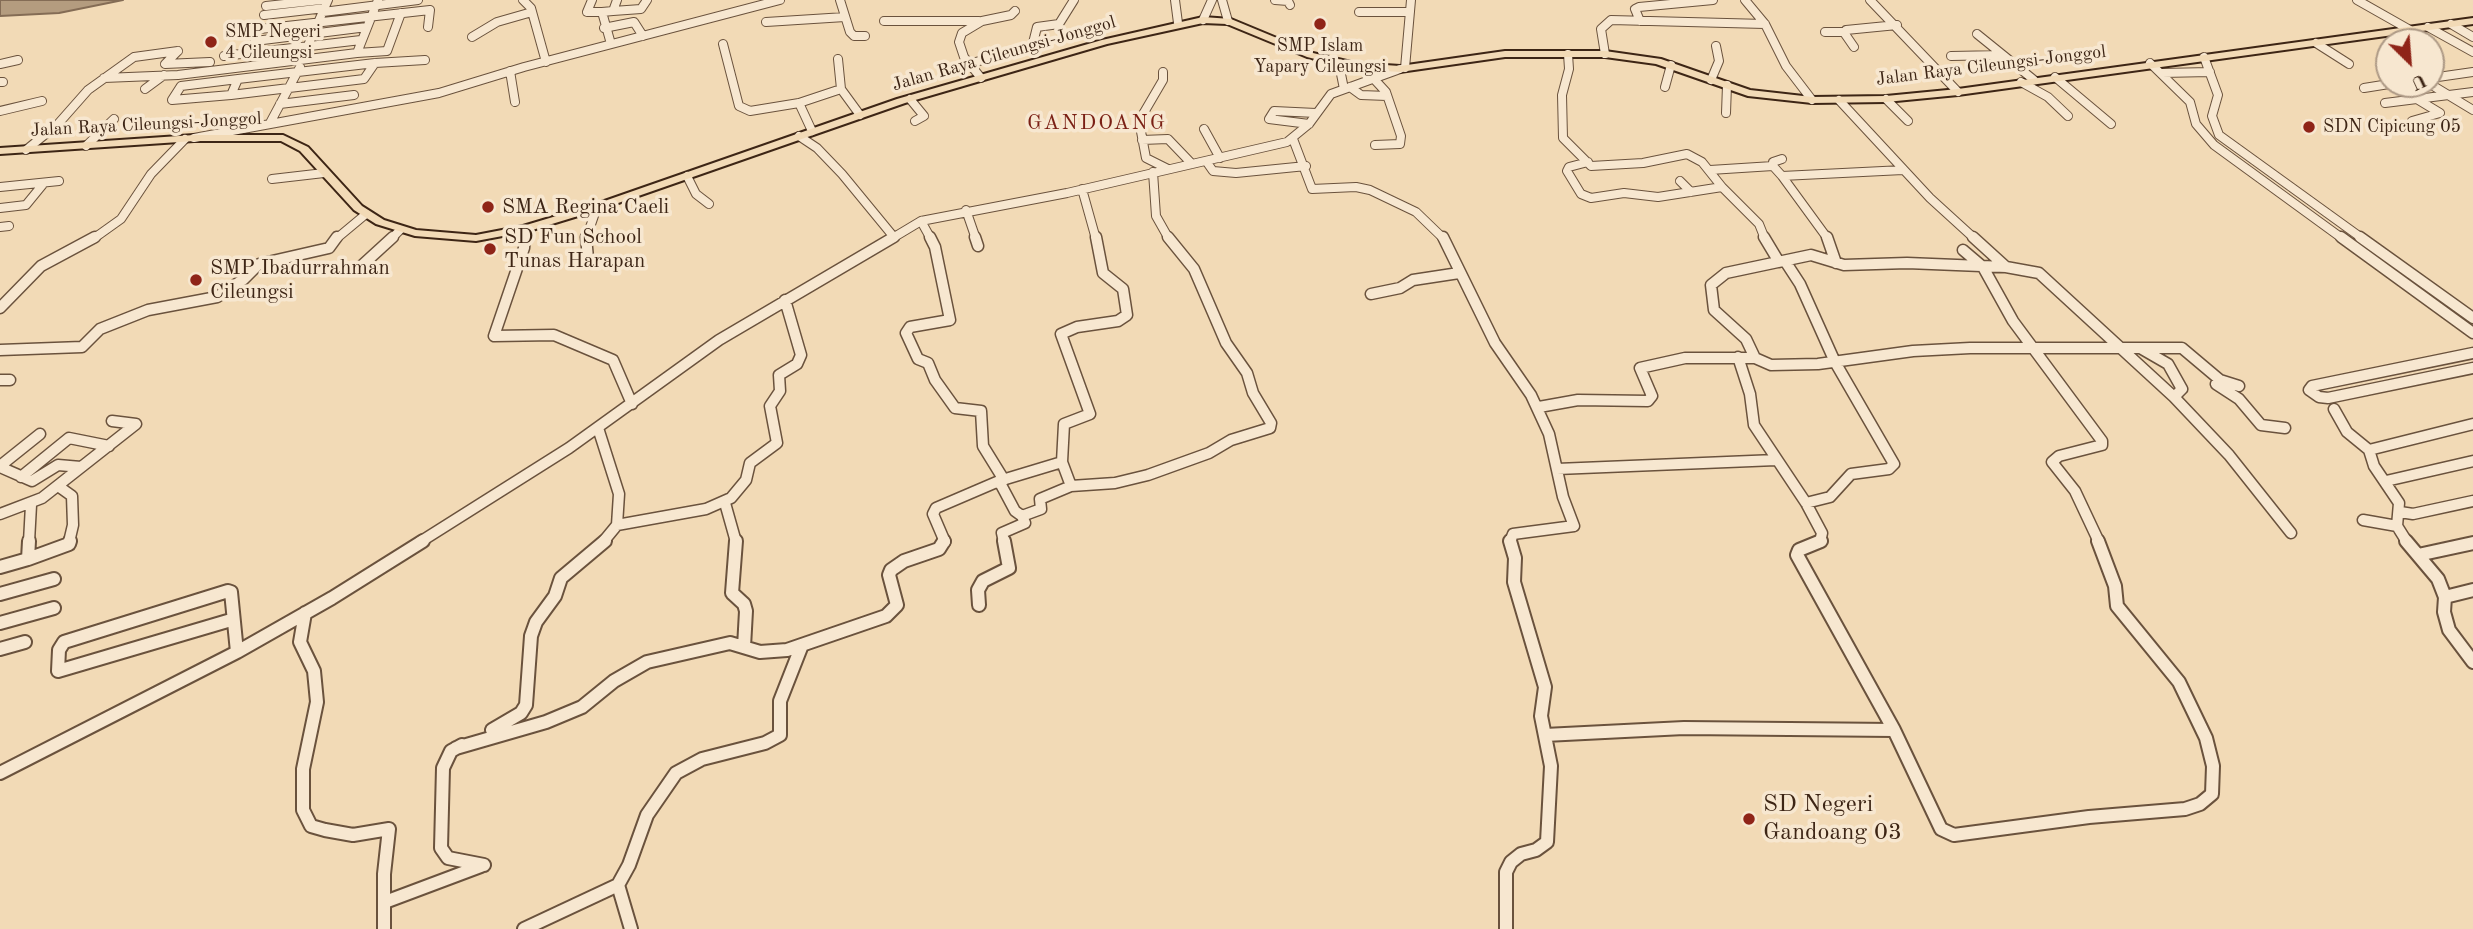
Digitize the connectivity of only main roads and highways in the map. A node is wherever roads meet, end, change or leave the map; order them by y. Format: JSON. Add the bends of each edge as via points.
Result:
{"nodes":[{"id":1,"x":2473,"y":21,"type":"edge"},
{"id":2,"x":0,"y":151,"type":"edge"}],
"edges":[{"from":1,"to":2,"type":"main road","name":"Jalan Raya Cileungsi-Jonggol","via":[[1958,92],[1812,100],[1772,98],[1671,65],[1605,54],[1484,56],[1403,68],[1339,64],[1226,17],[1205,17],[910,99],[597,207],[525,229],[476,237],[400,230],[366,214],[304,149],[283,138]]}]}
